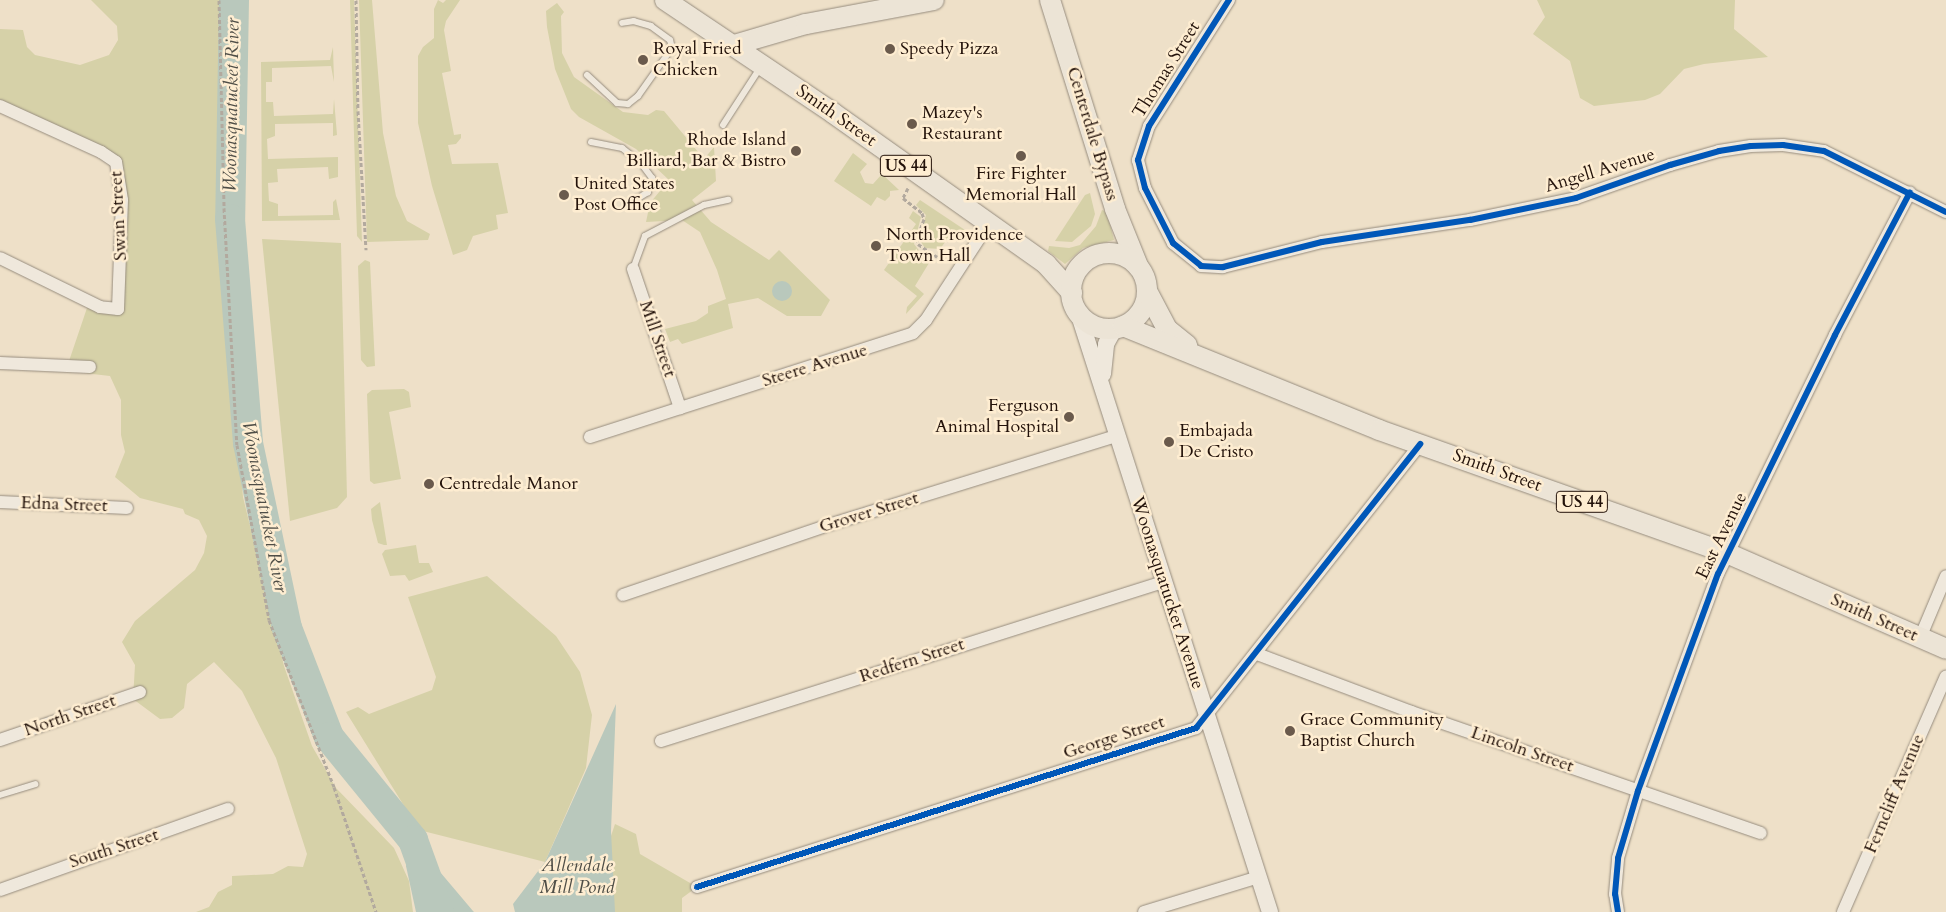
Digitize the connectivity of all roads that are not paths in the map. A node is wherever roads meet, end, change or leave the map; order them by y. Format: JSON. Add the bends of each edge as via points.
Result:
{"nodes":[{"id":1,"x":665,"y":0,"type":"edge"},
{"id":2,"x":934,"y":0,"type":"edge"},
{"id":3,"x":1050,"y":0,"type":"edge"},
{"id":4,"x":1228,"y":0,"type":"edge"},
{"id":5,"x":622,"y":23,"type":"dead end"},
{"id":6,"x":734,"y":45,"type":"junction"},
{"id":7,"x":762,"y":64,"type":"junction"},
{"id":8,"x":587,"y":75,"type":"dead end"},
{"id":9,"x":0,"y":106,"type":"edge"},
{"id":10,"x":723,"y":125,"type":"dead end"},
{"id":11,"x":591,"y":142,"type":"dead end"},
{"id":12,"x":1910,"y":192,"type":"junction"},
{"id":13,"x":728,"y":200,"type":"dead end"},
{"id":14,"x":627,"y":205,"type":"dead end"},
{"id":15,"x":1946,"y":212,"type":"edge"},
{"id":16,"x":988,"y":225,"type":"junction"},
{"id":17,"x":0,"y":258,"type":"edge"},
{"id":18,"x":1138,"y":266,"type":"junction"},
{"id":19,"x":1223,"y":267,"type":"joint"},
{"id":20,"x":633,"y":269,"type":"joint"},
{"id":21,"x":1147,"y":292,"type":"junction"},
{"id":22,"x":1075,"y":303,"type":"junction"},
{"id":23,"x":1119,"y":327,"type":"junction"},
{"id":24,"x":1214,"y":362,"type":"junction"},
{"id":25,"x":0,"y":363,"type":"edge"},
{"id":26,"x":90,"y":366,"type":"dead end"},
{"id":27,"x":1103,"y":387,"type":"junction"},
{"id":28,"x":680,"y":408,"type":"junction"},
{"id":29,"x":1117,"y":436,"type":"junction"},
{"id":30,"x":590,"y":437,"type":"dead end"},
{"id":31,"x":1420,"y":444,"type":"junction"},
{"id":32,"x":0,"y":502,"type":"edge"},
{"id":33,"x":127,"y":508,"type":"dead end"},
{"id":34,"x":1729,"y":554,"type":"junction"},
{"id":35,"x":1946,"y":576,"type":"edge"},
{"id":36,"x":1163,"y":582,"type":"junction"},
{"id":37,"x":622,"y":595,"type":"dead end"},
{"id":38,"x":1920,"y":638,"type":"junction"},
{"id":39,"x":1946,"y":649,"type":"edge"},
{"id":40,"x":1256,"y":654,"type":"junction"},
{"id":41,"x":1946,"y":676,"type":"edge"},
{"id":42,"x":140,"y":692,"type":"dead end"},
{"id":43,"x":1207,"y":717,"type":"junction"},
{"id":44,"x":0,"y":740,"type":"edge"},
{"id":45,"x":661,"y":741,"type":"dead end"},
{"id":46,"x":34,"y":784,"type":"dead end"},
{"id":47,"x":1638,"y":790,"type":"junction"},
{"id":48,"x":0,"y":795,"type":"edge"},
{"id":49,"x":228,"y":809,"type":"dead end"},
{"id":50,"x":1761,"y":833,"type":"dead end"},
{"id":51,"x":1259,"y":877,"type":"junction"},
{"id":52,"x":697,"y":887,"type":"dead end"},
{"id":53,"x":0,"y":890,"type":"edge"},
{"id":54,"x":1144,"y":912,"type":"edge"},
{"id":55,"x":1270,"y":912,"type":"edge"},
{"id":56,"x":1618,"y":912,"type":"edge"},
{"id":57,"x":1844,"y":912,"type":"edge"}],
"edges":[{"from":1,"to":6,"type":"main road","name":"Smith Street","number":"US 44"},
{"from":2,"to":6,"type":"main road","via":[[806,24]]},
{"from":3,"to":18,"type":"main road","name":"Centerdale Bypass","via":[[1115,209]]},
{"from":4,"to":19,"type":"street","name":"Thomas Street","via":[[1149,126],[1138,160],[1145,188],[1173,243],[1200,266]]},
{"from":5,"to":8,"type":"lane","via":[[634,20],[651,26],[670,40],[672,48],[638,96],[628,104],[618,103]]},
{"from":6,"to":7,"type":"main road","name":"Smith Street","number":"US 44"},
{"from":7,"to":10,"type":"lane"},
{"from":7,"to":16,"type":"main road","name":"Smith Street","number":"US 44"},
{"from":9,"to":17,"type":"street","name":"Swan Street","via":[[116,162],[122,200],[118,309],[100,307]]},
{"from":11,"to":14,"type":"lane","via":[[622,148],[640,162],[652,178],[648,192]]},
{"from":12,"to":15,"type":"street","name":"Angell Avenue"},
{"from":12,"to":19,"type":"street","name":"Angell Avenue","via":[[1824,151],[1783,145],[1751,146],[1670,165],[1576,198],[1470,220],[1313,244]]},
{"from":12,"to":34,"type":"street","name":"East Avenue","via":[[1835,335]]},
{"from":13,"to":20,"type":"lane","via":[[704,205],[645,236]]},
{"from":16,"to":22,"type":"main road","name":"Smith Street","number":"US 44","via":[[1046,264]]},
{"from":16,"to":28,"type":"street","name":"Steere Avenue","via":[[926,320],[913,333]]},
{"from":18,"to":21,"type":"main road"},
{"from":18,"to":22,"type":"main road","via":[[1121,255],[1100,254],[1082,265],[1076,273]]},
{"from":20,"to":28,"type":"street","name":"Mill Street"},
{"from":21,"to":23,"type":"main road","via":[[1143,309]]},
{"from":21,"to":24,"type":"main road","name":"Smith Street","number":"US 44","via":[[1167,329]]},
{"from":22,"to":23,"type":"main road","via":[[1098,327]]},
{"from":22,"to":27,"type":"street","name":"Woonasquatucket Avenue"},
{"from":23,"to":24,"type":"main road","name":"Smith Street","number":"US 44"},
{"from":23,"to":27,"type":"street","name":"Woonasquatucket Avenue","via":[[1104,352]]},
{"from":24,"to":31,"type":"main road","name":"Smith Street","number":"US 44"},
{"from":25,"to":26,"type":"street"},
{"from":27,"to":29,"type":"street","name":"Woonasquatucket Avenue"},
{"from":28,"to":30,"type":"street","name":"Steere Avenue"},
{"from":29,"to":36,"type":"street","name":"Woonasquatucket Avenue"},
{"from":29,"to":37,"type":"street","name":"Grover Street","via":[[832,524]]},
{"from":31,"to":34,"type":"main road","name":"Smith Street","number":"US 44"},
{"from":31,"to":40,"type":"street","name":"George Street"},
{"from":32,"to":33,"type":"street","name":"Edna Street"},
{"from":34,"to":38,"type":"main road","name":"Smith Street","number":"US 44"},
{"from":34,"to":47,"type":"street","name":"East Avenue","via":[[1718,574]]},
{"from":35,"to":38,"type":"street"},
{"from":36,"to":43,"type":"street","name":"Woonasquatucket Avenue"},
{"from":36,"to":45,"type":"street","name":"Redfern Street"},
{"from":38,"to":39,"type":"main road","name":"Smith Street","number":"US 44"},
{"from":40,"to":43,"type":"street","name":"George Street"},
{"from":40,"to":47,"type":"street","name":"Lincoln Street","via":[[1411,712]]},
{"from":41,"to":57,"type":"street","name":"Ferncliff Avenue"},
{"from":42,"to":44,"type":"street","name":"North Street"},
{"from":43,"to":51,"type":"street","name":"Woonasquatucket Avenue"},
{"from":43,"to":52,"type":"street","name":"George Street","via":[[1196,728]]},
{"from":46,"to":48,"type":"lane"},
{"from":47,"to":50,"type":"street","name":"Lincoln Street"},
{"from":47,"to":56,"type":"street","name":"East Avenue","via":[[1618,858],[1615,894]]},
{"from":49,"to":53,"type":"street","name":"South Street"},
{"from":51,"to":54,"type":"street"},
{"from":51,"to":55,"type":"street","name":"Woonasquatucket Avenue"}]}
